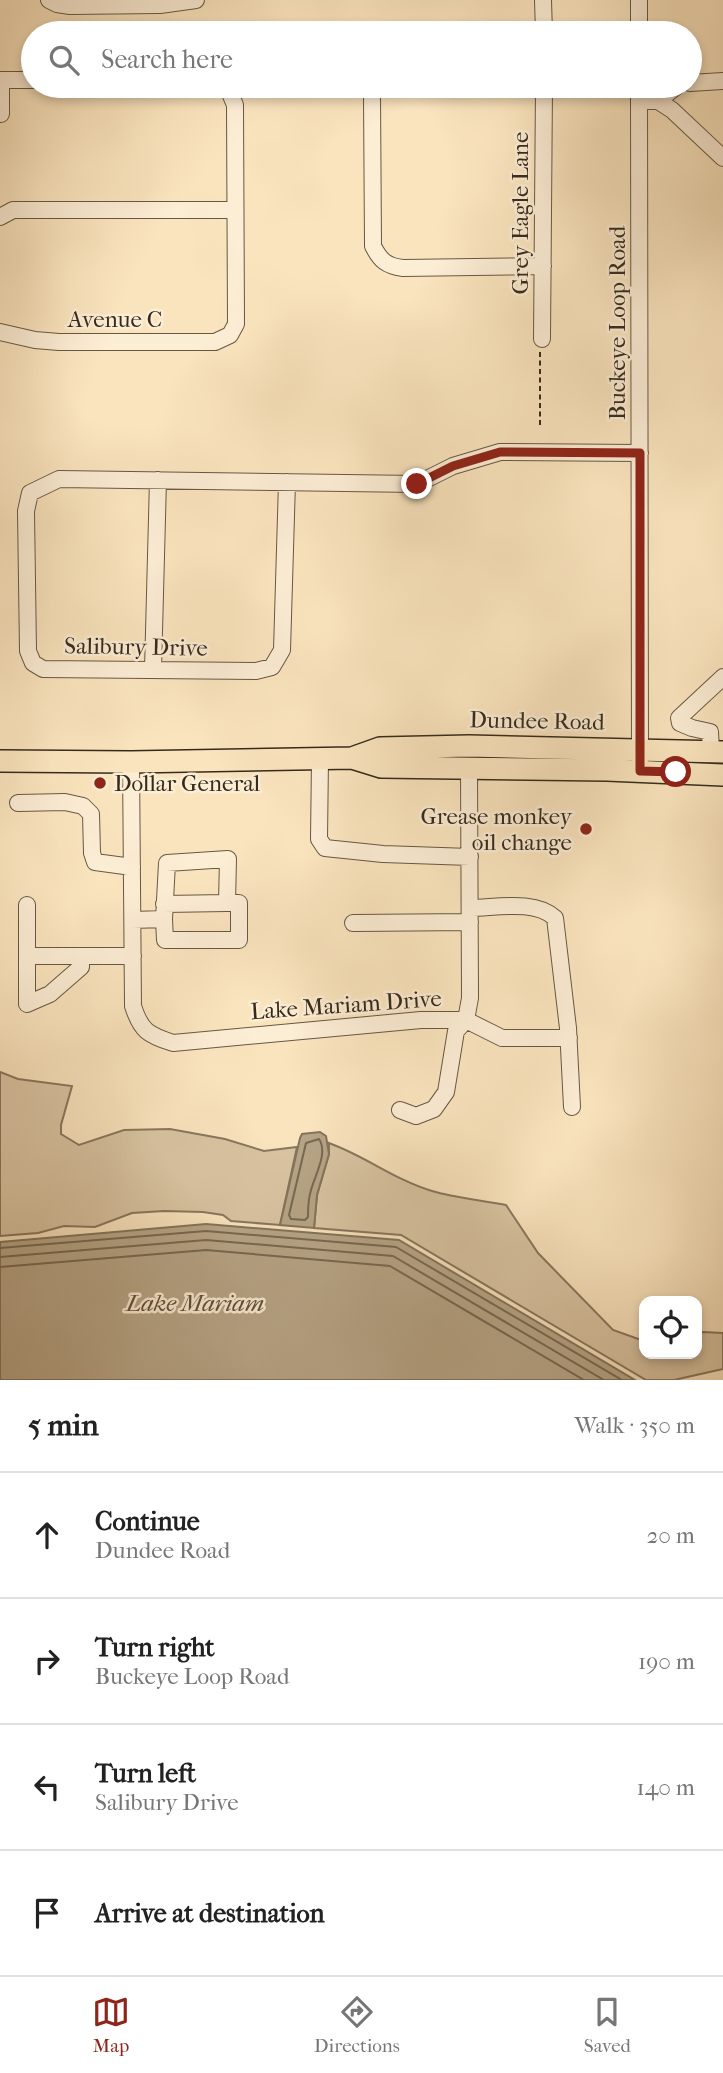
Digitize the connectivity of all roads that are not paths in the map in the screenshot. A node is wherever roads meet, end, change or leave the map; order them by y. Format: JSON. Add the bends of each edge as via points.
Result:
{"nodes":[{"id":1,"x":49,"y":0,"type":"edge"},
{"id":2,"x":196,"y":0,"type":"edge"},
{"id":3,"x":543,"y":0,"type":"edge"},
{"id":4,"x":639,"y":0,"type":"edge"},
{"id":5,"x":544,"y":21,"type":"edge"},
{"id":6,"x":639,"y":21,"type":"edge"},
{"id":7,"x":1,"y":80,"type":"edge"},
{"id":8,"x":21,"y":80,"type":"edge"},
{"id":9,"x":723,"y":81,"type":"edge"},
{"id":10,"x":702,"y":82,"type":"edge"},
{"id":11,"x":232,"y":98,"type":"edge"},
{"id":12,"x":372,"y":98,"type":"edge"},
{"id":13,"x":544,"y":98,"type":"edge"},
{"id":14,"x":639,"y":98,"type":"edge"},
{"id":15,"x":651,"y":98,"type":"edge"},
{"id":16,"x":662,"y":98,"type":"edge"},
{"id":17,"x":658,"y":101,"type":"junction"},
{"id":18,"x":1,"y":114,"type":"edge"},
{"id":19,"x":723,"y":158,"type":"edge"},
{"id":20,"x":234,"y":210,"type":"junction"},
{"id":21,"x":0,"y":217,"type":"edge"},
{"id":22,"x":543,"y":266,"type":"junction"},
{"id":23,"x":0,"y":332,"type":"edge"},
{"id":24,"x":540,"y":344,"type":"road end"},
{"id":25,"x":640,"y":453,"type":"junction"},
{"id":26,"x":159,"y":480,"type":"junction"},
{"id":27,"x":287,"y":482,"type":"junction"},
{"id":28,"x":153,"y":670,"type":"junction"},
{"id":29,"x":723,"y":677,"type":"edge"},
{"id":30,"x":640,"y":749,"type":"junction"},
{"id":31,"x":717,"y":752,"type":"edge"},
{"id":32,"x":352,"y":758,"type":"junction"},
{"id":33,"x":320,"y":759,"type":"junction"},
{"id":34,"x":0,"y":761,"type":"edge"},
{"id":35,"x":131,"y":762,"type":"junction"},
{"id":36,"x":469,"y":768,"type":"junction"},
{"id":37,"x":640,"y":771,"type":"junction"},
{"id":38,"x":723,"y":775,"type":"edge"},
{"id":39,"x":18,"y":803,"type":"dead end"},
{"id":40,"x":470,"y":857,"type":"junction"},
{"id":41,"x":132,"y":867,"type":"junction"},
{"id":42,"x":227,"y":903,"type":"junction"},
{"id":43,"x":27,"y":905,"type":"dead end"},
{"id":44,"x":164,"y":912,"type":"junction"},
{"id":45,"x":470,"y":915,"type":"junction"},
{"id":46,"x":133,"y":920,"type":"junction"},
{"id":47,"x":353,"y":923,"type":"dead end"},
{"id":48,"x":27,"y":956,"type":"junction"},
{"id":49,"x":81,"y":956,"type":"junction"},
{"id":50,"x":133,"y":956,"type":"junction"},
{"id":51,"x":466,"y":1020,"type":"junction"},
{"id":52,"x":569,"y":1038,"type":"junction"},
{"id":53,"x":572,"y":1107,"type":"dead end"},
{"id":54,"x":400,"y":1110,"type":"dead end"}],
"edges":[{"from":1,"to":2,"type":"street","via":[[70,6]]},
{"from":3,"to":5,"type":"street"},
{"from":4,"to":6,"type":"street"},
{"from":7,"to":8,"type":"street"},
{"from":7,"to":18,"type":"street"},
{"from":9,"to":10,"type":"street"},
{"from":11,"to":20,"type":"street"},
{"from":12,"to":22,"type":"street","via":[[373,246],[380,259],[390,267],[403,268]]},
{"from":13,"to":22,"type":"street","name":"Grey Eagle Lane"},
{"from":14,"to":25,"type":"street","name":"Buckeye Loop Road"},
{"from":15,"to":17,"type":"street"},
{"from":16,"to":17,"type":"street"},
{"from":17,"to":19,"type":"street"},
{"from":20,"to":21,"type":"street","via":[[13,210]]},
{"from":20,"to":23,"type":"street","name":"Avenue C","via":[[236,324],[230,335],[215,342],[59,342]]},
{"from":22,"to":24,"type":"street","name":"Grey Eagle Lane"},
{"from":25,"to":27,"type":"street","name":"Salibury Drive","via":[[500,452],[453,466],[417,484]]},
{"from":25,"to":30,"type":"street","name":"Buckeye Loop Road"},
{"from":26,"to":27,"type":"street","name":"Salibury Drive"},
{"from":26,"to":28,"type":"street"},
{"from":26,"to":28,"type":"street","name":"Salibury Drive","via":[[59,479],[30,493],[26,511],[28,651],[33,663],[43,669]]},
{"from":27,"to":28,"type":"street","name":"Salibury Drive","via":[[282,650],[272,667],[256,671]]},
{"from":29,"to":31,"type":"street","via":[[679,718],[680,723],[710,732]]},
{"from":30,"to":31,"type":"main road","name":"Dundee Road"},
{"from":30,"to":32,"type":"main road","name":"Dundee Road","via":[[380,748]]},
{"from":30,"to":37,"type":"street","name":"Buckeye Loop Road"},
{"from":32,"to":33,"type":"main road","name":"Dundee Road"},
{"from":32,"to":36,"type":"main road","name":"Dundee Road","via":[[381,767]]},
{"from":33,"to":35,"type":"main road","name":"Dundee Road"},
{"from":33,"to":40,"type":"street","via":[[319,839],[326,848]]},
{"from":34,"to":35,"type":"main road","name":"Dundee Road"},
{"from":35,"to":41,"type":"street"},
{"from":36,"to":37,"type":"main road","name":"Dundee Road"},
{"from":36,"to":40,"type":"street","name":"Lake Mariam Drive"},
{"from":37,"to":38,"type":"main road","name":"Dundee Road"},
{"from":39,"to":41,"type":"street","via":[[83,806],[91,814],[95,862]]},
{"from":40,"to":45,"type":"street","name":"Lake Mariam Drive"},
{"from":41,"to":46,"type":"street"},
{"from":42,"to":44,"type":"street"},
{"from":42,"to":44,"type":"street","via":[[239,902],[239,940],[165,940]]},
{"from":42,"to":44,"type":"street","via":[[228,859],[167,863]]},
{"from":43,"to":48,"type":"street"},
{"from":44,"to":46,"type":"street"},
{"from":45,"to":47,"type":"street"},
{"from":45,"to":51,"type":"street","name":"Lake Mariam Drive"},
{"from":45,"to":52,"type":"street","via":[[530,907],[555,918]]},
{"from":46,"to":50,"type":"street"},
{"from":48,"to":49,"type":"street"},
{"from":48,"to":49,"type":"street","via":[[27,1004],[50,994],[81,967]]},
{"from":49,"to":50,"type":"street"},
{"from":50,"to":51,"type":"street","name":"Lake Mariam Drive","via":[[133,1006],[139,1026],[153,1037],[173,1042],[379,1022]]},
{"from":51,"to":52,"type":"street","via":[[502,1038]]},
{"from":51,"to":54,"type":"street","via":[[456,1031],[446,1092],[434,1110],[416,1116]]},
{"from":52,"to":53,"type":"street"}]}
